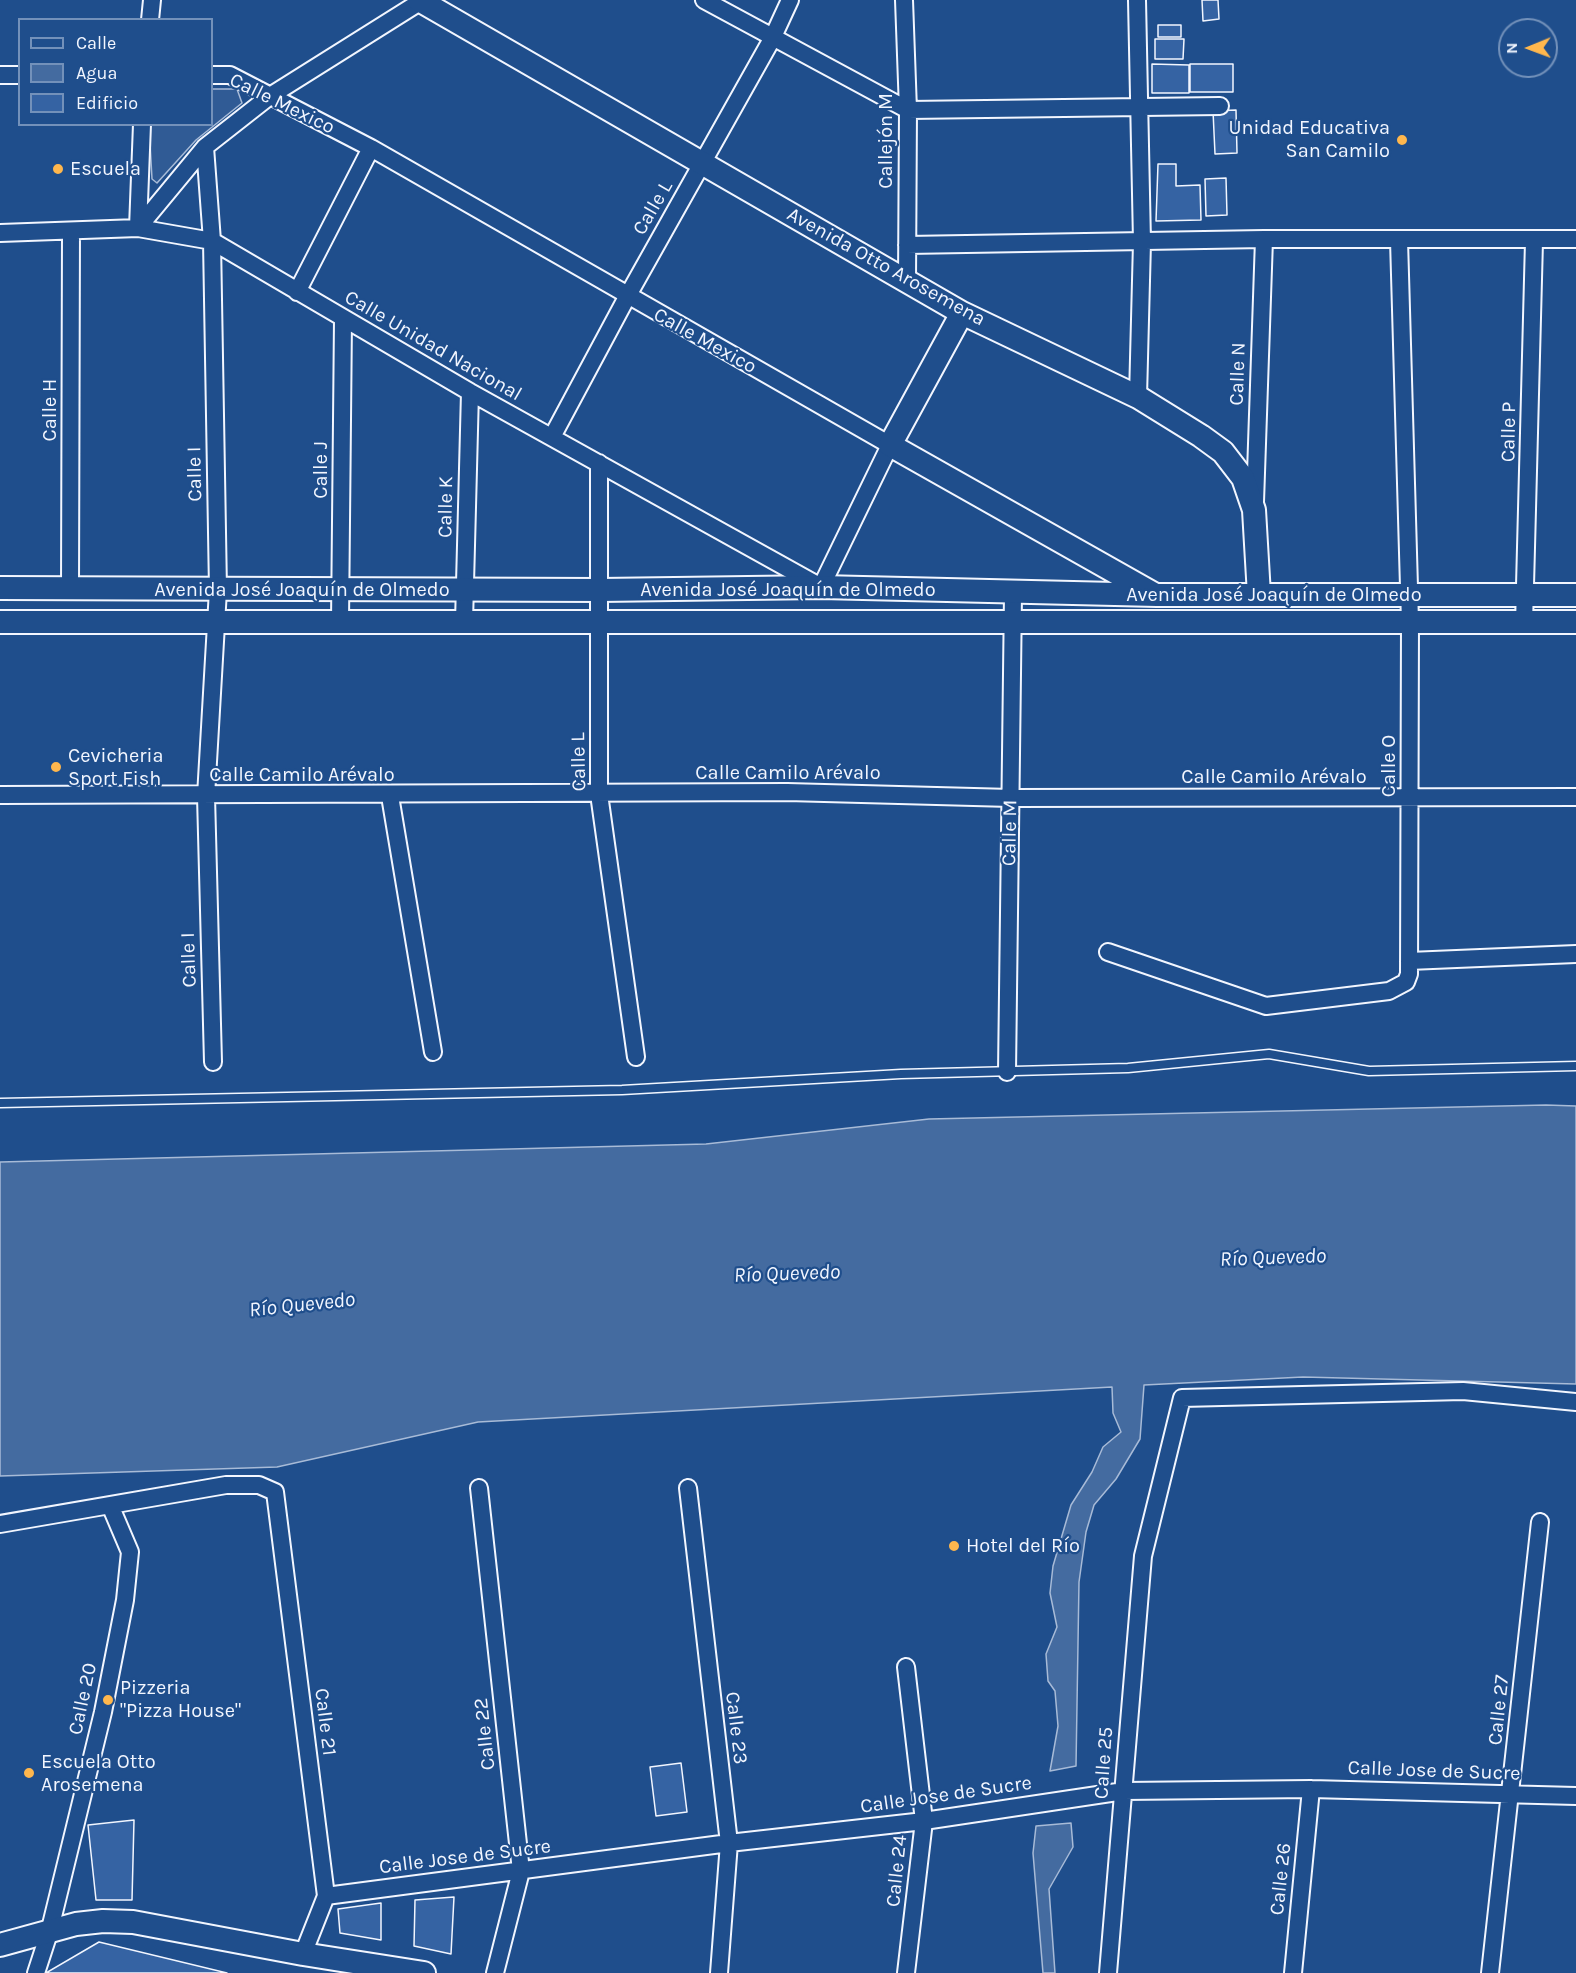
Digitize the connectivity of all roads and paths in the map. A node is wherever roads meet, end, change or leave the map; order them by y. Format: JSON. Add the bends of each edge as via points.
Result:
{"nodes":[{"id":1,"x":152,"y":0,"type":"edge"},
{"id":2,"x":421,"y":0,"type":"edge"},
{"id":3,"x":704,"y":0,"type":"edge"},
{"id":4,"x":790,"y":0,"type":"edge"},
{"id":5,"x":904,"y":0,"type":"edge"},
{"id":6,"x":1137,"y":0,"type":"edge"},
{"id":7,"x":150,"y":18,"type":"edge"},
{"id":8,"x":772,"y":39,"type":"junction"},
{"id":9,"x":0,"y":75,"type":"edge"},
{"id":10,"x":18,"y":75,"type":"edge"},
{"id":11,"x":213,"y":75,"type":"edge"},
{"id":12,"x":270,"y":96,"type":"junction"},
{"id":13,"x":1220,"y":106,"type":"dead end"},
{"id":14,"x":1138,"y":109,"type":"junction"},
{"id":15,"x":908,"y":110,"type":"junction"},
{"id":16,"x":142,"y":126,"type":"edge"},
{"id":17,"x":205,"y":147,"type":"junction"},
{"id":18,"x":371,"y":148,"type":"junction"},
{"id":19,"x":703,"y":163,"type":"junction"},
{"id":20,"x":138,"y":228,"type":"junction"},
{"id":21,"x":71,"y":231,"type":"junction"},
{"id":22,"x":0,"y":233,"type":"edge"},
{"id":23,"x":1264,"y":239,"type":"junction"},
{"id":24,"x":1576,"y":239,"type":"edge"},
{"id":25,"x":1399,"y":240,"type":"junction"},
{"id":26,"x":212,"y":241,"type":"junction"},
{"id":27,"x":1534,"y":241,"type":"junction"},
{"id":28,"x":1142,"y":242,"type":"junction"},
{"id":29,"x":907,"y":245,"type":"junction"},
{"id":30,"x":907,"y":281,"type":"junction"},
{"id":31,"x":297,"y":292,"type":"junction"},
{"id":32,"x":627,"y":297,"type":"junction"},
{"id":33,"x":962,"y":313,"type":"junction"},
{"id":34,"x":343,"y":318,"type":"junction"},
{"id":35,"x":470,"y":393,"type":"junction"},
{"id":36,"x":1138,"y":397,"type":"junction"},
{"id":37,"x":552,"y":437,"type":"junction"},
{"id":38,"x":890,"y":445,"type":"junction"},
{"id":39,"x":599,"y":463,"type":"junction"},
{"id":40,"x":1254,"y":510,"type":"junction"},
{"id":41,"x":821,"y":587,"type":"junction"},
{"id":42,"x":0,"y":588,"type":"edge"},
{"id":43,"x":341,"y":588,"type":"junction"},
{"id":44,"x":70,"y":589,"type":"junction"},
{"id":45,"x":219,"y":590,"type":"junction"},
{"id":46,"x":465,"y":590,"type":"junction"},
{"id":47,"x":601,"y":590,"type":"junction"},
{"id":48,"x":1013,"y":594,"type":"junction"},
{"id":49,"x":1157,"y":595,"type":"junction"},
{"id":50,"x":1259,"y":595,"type":"junction"},
{"id":51,"x":1526,"y":595,"type":"junction"},
{"id":52,"x":1576,"y":595,"type":"edge"},
{"id":53,"x":1408,"y":596,"type":"junction"},
{"id":54,"x":0,"y":622,"type":"edge"},
{"id":55,"x":216,"y":622,"type":"junction"},
{"id":56,"x":340,"y":622,"type":"junction"},
{"id":57,"x":464,"y":622,"type":"junction"},
{"id":58,"x":1194,"y":622,"type":"junction"},
{"id":59,"x":1410,"y":622,"type":"junction"},
{"id":60,"x":1576,"y":622,"type":"edge"},
{"id":61,"x":600,"y":623,"type":"junction"},
{"id":62,"x":1013,"y":623,"type":"junction"},
{"id":63,"x":1524,"y":624,"type":"junction"},
{"id":64,"x":600,"y":794,"type":"junction"},
{"id":65,"x":0,"y":795,"type":"edge"},
{"id":66,"x":206,"y":796,"type":"junction"},
{"id":67,"x":390,"y":796,"type":"junction"},
{"id":68,"x":1576,"y":796,"type":"edge"},
{"id":69,"x":1011,"y":798,"type":"junction"},
{"id":70,"x":1410,"y":798,"type":"junction"},
{"id":71,"x":1108,"y":952,"type":"dead end"},
{"id":72,"x":1576,"y":954,"type":"edge"},
{"id":73,"x":1409,"y":961,"type":"junction"},
{"id":74,"x":433,"y":1052,"type":"dead end"},
{"id":75,"x":636,"y":1057,"type":"dead end"},
{"id":76,"x":213,"y":1062,"type":"dead end"},
{"id":77,"x":1576,"y":1066,"type":"edge"},
{"id":78,"x":1007,"y":1072,"type":"junction"},
{"id":79,"x":0,"y":1103,"type":"edge"},
{"id":80,"x":1576,"y":1402,"type":"edge"},
{"id":81,"x":479,"y":1488,"type":"dead end"},
{"id":82,"x":688,"y":1488,"type":"dead end"},
{"id":83,"x":110,"y":1505,"type":"junction"},
{"id":84,"x":1540,"y":1522,"type":"dead end"},
{"id":85,"x":0,"y":1524,"type":"edge"},
{"id":86,"x":906,"y":1667,"type":"dead end"},
{"id":87,"x":1311,"y":1789,"type":"junction"},
{"id":88,"x":1124,"y":1791,"type":"junction"},
{"id":89,"x":1511,"y":1794,"type":"junction"},
{"id":90,"x":1576,"y":1796,"type":"edge"},
{"id":91,"x":924,"y":1821,"type":"junction"},
{"id":92,"x":729,"y":1843,"type":"junction"},
{"id":93,"x":521,"y":1871,"type":"junction"},
{"id":94,"x":326,"y":1896,"type":"junction"},
{"id":95,"x":49,"y":1932,"type":"junction"},
{"id":96,"x":0,"y":1945,"type":"edge"},
{"id":97,"x":303,"y":1954,"type":"junction"},
{"id":98,"x":36,"y":1973,"type":"edge"},
{"id":99,"x":424,"y":1973,"type":"edge"},
{"id":100,"x":495,"y":1973,"type":"edge"},
{"id":101,"x":719,"y":1973,"type":"edge"},
{"id":102,"x":906,"y":1973,"type":"edge"},
{"id":103,"x":1108,"y":1973,"type":"edge"},
{"id":104,"x":1293,"y":1973,"type":"edge"},
{"id":105,"x":1490,"y":1973,"type":"edge"}],
"edges":[{"from":1,"to":7,"type":"street"},
{"from":2,"to":12,"type":"street"},
{"from":2,"to":19,"type":"main road","name":"Avenida Otto Arosemena"},
{"from":3,"to":8,"type":"street"},
{"from":4,"to":8,"type":"street","name":"Calle L"},
{"from":5,"to":15,"type":"street","name":"Callejón M"},
{"from":6,"to":14,"type":"street"},
{"from":8,"to":15,"type":"street"},
{"from":8,"to":19,"type":"street","name":"Calle L"},
{"from":9,"to":10,"type":"street"},
{"from":11,"to":12,"type":"street","name":"Calle Mexico","via":[[230,75]]},
{"from":12,"to":17,"type":"street"},
{"from":12,"to":18,"type":"street","name":"Calle Mexico"},
{"from":13,"to":14,"type":"street"},
{"from":14,"to":15,"type":"street"},
{"from":14,"to":28,"type":"street"},
{"from":15,"to":29,"type":"street","name":"Callejón M"},
{"from":16,"to":20,"type":"street"},
{"from":17,"to":20,"type":"street"},
{"from":17,"to":26,"type":"street","name":"Calle I"},
{"from":18,"to":31,"type":"street"},
{"from":18,"to":32,"type":"street","name":"Calle Mexico"},
{"from":19,"to":30,"type":"main road","name":"Avenida Otto Arosemena"},
{"from":19,"to":32,"type":"street","name":"Calle L"},
{"from":20,"to":21,"type":"street","name":"Calle Unidad Nacional"},
{"from":20,"to":26,"type":"street","name":"Calle Unidad Nacional"},
{"from":21,"to":22,"type":"street","name":"Calle Unidad Nacional"},
{"from":21,"to":44,"type":"street","name":"Calle H"},
{"from":23,"to":25,"type":"street"},
{"from":23,"to":28,"type":"street"},
{"from":23,"to":40,"type":"street","name":"Calle N"},
{"from":24,"to":27,"type":"street"},
{"from":25,"to":27,"type":"street"},
{"from":25,"to":53,"type":"street","name":"Calle O"},
{"from":26,"to":31,"type":"street","name":"Calle Unidad Nacional"},
{"from":26,"to":45,"type":"street","name":"Calle I"},
{"from":27,"to":51,"type":"street","name":"Calle P"},
{"from":28,"to":29,"type":"street"},
{"from":28,"to":36,"type":"street"},
{"from":29,"to":30,"type":"street","name":"Callejón M"},
{"from":30,"to":33,"type":"main road","name":"Avenida Otto Arosemena"},
{"from":31,"to":34,"type":"street","name":"Calle Unidad Nacional"},
{"from":32,"to":37,"type":"street","name":"Calle L"},
{"from":32,"to":38,"type":"street","name":"Calle Mexico"},
{"from":33,"to":36,"type":"main road","name":"Avenida Otto Arosemena"},
{"from":33,"to":38,"type":"main road"},
{"from":34,"to":35,"type":"street","name":"Calle Unidad Nacional"},
{"from":34,"to":43,"type":"street","name":"Calle J"},
{"from":35,"to":37,"type":"street","name":"Calle Unidad Nacional"},
{"from":35,"to":46,"type":"street","name":"Calle K"},
{"from":36,"to":40,"type":"main road","name":"Avenida Otto Arosemena","via":[[1223,452],[1243,477]]},
{"from":37,"to":39,"type":"street","name":"Calle Unidad Nacional"},
{"from":38,"to":41,"type":"street"},
{"from":38,"to":49,"type":"main road","name":"Calle Mexico"},
{"from":39,"to":41,"type":"street","name":"Calle Unidad Nacional"},
{"from":39,"to":47,"type":"street","name":"Calle L"},
{"from":40,"to":50,"type":"main road","name":"Avenida Otto Arosemena"},
{"from":41,"to":47,"type":"main road","name":"Avenida José Joaquín de Olmedo"},
{"from":41,"to":48,"type":"main road","name":"Avenida José Joaquín de Olmedo"},
{"from":42,"to":44,"type":"main road","name":"Avenida José Joaquín de Olmedo"},
{"from":43,"to":45,"type":"main road","name":"Avenida José Joaquín de Olmedo"},
{"from":43,"to":46,"type":"main road","name":"Avenida José Joaquín de Olmedo"},
{"from":43,"to":56,"type":"street","name":"Calle J"},
{"from":44,"to":45,"type":"main road","name":"Avenida José Joaquín de Olmedo"},
{"from":45,"to":55,"type":"street","name":"Calle I"},
{"from":46,"to":47,"type":"main road","name":"Avenida José Joaquín de Olmedo"},
{"from":46,"to":57,"type":"street","name":"Calle K"},
{"from":47,"to":61,"type":"street","name":"Calle L"},
{"from":48,"to":49,"type":"main road","name":"Avenida José Joaquín de Olmedo"},
{"from":48,"to":62,"type":"street","name":"Calle M"},
{"from":49,"to":50,"type":"main road","name":"Avenida José Joaquín de Olmedo"},
{"from":49,"to":58,"type":"main road","name":"Calle Mexico"},
{"from":50,"to":53,"type":"main road","name":"Avenida José Joaquín de Olmedo"},
{"from":51,"to":52,"type":"main road","name":"Avenida José Joaquín de Olmedo"},
{"from":51,"to":53,"type":"main road","name":"Avenida José Joaquín de Olmedo"},
{"from":51,"to":63,"type":"street","name":"Calle P"},
{"from":53,"to":59,"type":"street","name":"Calle O"},
{"from":54,"to":55,"type":"main road","name":"Avenida José Joaquín de Olmedo"},
{"from":55,"to":56,"type":"main road","name":"Avenida José Joaquín de Olmedo"},
{"from":55,"to":66,"type":"street","name":"Calle I"},
{"from":56,"to":57,"type":"main road","name":"Avenida José Joaquín de Olmedo"},
{"from":57,"to":61,"type":"main road","name":"Avenida José Joaquín de Olmedo"},
{"from":58,"to":59,"type":"main road","name":"Avenida José Joaquín de Olmedo"},
{"from":58,"to":62,"type":"main road","name":"Avenida José Joaquín de Olmedo"},
{"from":59,"to":63,"type":"main road","name":"Avenida José Joaquín de Olmedo"},
{"from":59,"to":70,"type":"street","name":"Calle O"},
{"from":60,"to":63,"type":"main road","name":"Avenida José Joaquín de Olmedo"},
{"from":61,"to":62,"type":"main road","name":"Avenida José Joaquín de Olmedo"},
{"from":61,"to":64,"type":"street","name":"Calle L"},
{"from":62,"to":69,"type":"street","name":"Calle M"},
{"from":64,"to":67,"type":"street","name":"Calle Camilo Arévalo"},
{"from":64,"to":69,"type":"street","name":"Calle Camilo Arévalo","via":[[786,792]]},
{"from":64,"to":75,"type":"street","name":"Calle L"},
{"from":65,"to":66,"type":"street","name":"Calle Camilo Arévalo"},
{"from":66,"to":67,"type":"street","name":"Calle Camilo Arévalo"},
{"from":66,"to":76,"type":"street","name":"Calle I"},
{"from":67,"to":74,"type":"street"},
{"from":68,"to":70,"type":"street","name":"Calle Camilo Arévalo"},
{"from":69,"to":70,"type":"street","name":"Calle Camilo Arévalo"},
{"from":69,"to":78,"type":"street","name":"Calle M"},
{"from":70,"to":73,"type":"street","name":"Calle O"},
{"from":71,"to":73,"type":"street","name":"Calle O","via":[[1266,1006],[1389,991],[1406,982]]},
{"from":72,"to":73,"type":"street"},
{"from":77,"to":78,"type":"lane","via":[[1369,1071],[1269,1054],[1128,1068]]},
{"from":78,"to":79,"type":"lane","via":[[622,1090]]},
{"from":80,"to":88,"type":"street","name":"Calle 25","via":[[1463,1391],[1182,1398],[1143,1556]]},
{"from":81,"to":93,"type":"street","name":"Calle 22"},
{"from":82,"to":92,"type":"street","name":"Calle 23"},
{"from":83,"to":85,"type":"street"},
{"from":83,"to":94,"type":"street","name":"Calle 21","via":[[226,1485],[259,1485],[275,1492]]},
{"from":83,"to":95,"type":"street","name":"Calle 20","via":[[130,1552],[125,1600],[103,1712]]},
{"from":84,"to":89,"type":"street","name":"Calle 27"},
{"from":86,"to":91,"type":"street","name":"Calle 24"},
{"from":87,"to":88,"type":"street","name":"Calle Jose de Sucre"},
{"from":87,"to":89,"type":"street","name":"Calle Jose de Sucre"},
{"from":87,"to":104,"type":"street","name":"Calle 26"},
{"from":88,"to":91,"type":"street","name":"Calle Jose de Sucre"},
{"from":88,"to":103,"type":"street","name":"Calle 25"},
{"from":89,"to":90,"type":"street","name":"Calle Jose de Sucre"},
{"from":89,"to":105,"type":"street","name":"Calle 27"},
{"from":91,"to":92,"type":"street","name":"Calle Jose de Sucre"},
{"from":91,"to":102,"type":"street","name":"Calle 24"},
{"from":92,"to":93,"type":"street","name":"Calle Jose de Sucre"},
{"from":92,"to":101,"type":"street","name":"Calle 23"},
{"from":93,"to":94,"type":"street","name":"Calle Jose de Sucre"},
{"from":93,"to":100,"type":"street","name":"Calle 22"},
{"from":94,"to":97,"type":"street","name":"Calle 21"},
{"from":95,"to":96,"type":"main road"},
{"from":95,"to":97,"type":"main road","via":[[94,1922],[133,1922]]},
{"from":95,"to":98,"type":"street","name":"Calle 20"},
{"from":97,"to":99,"type":"main road"}]}
